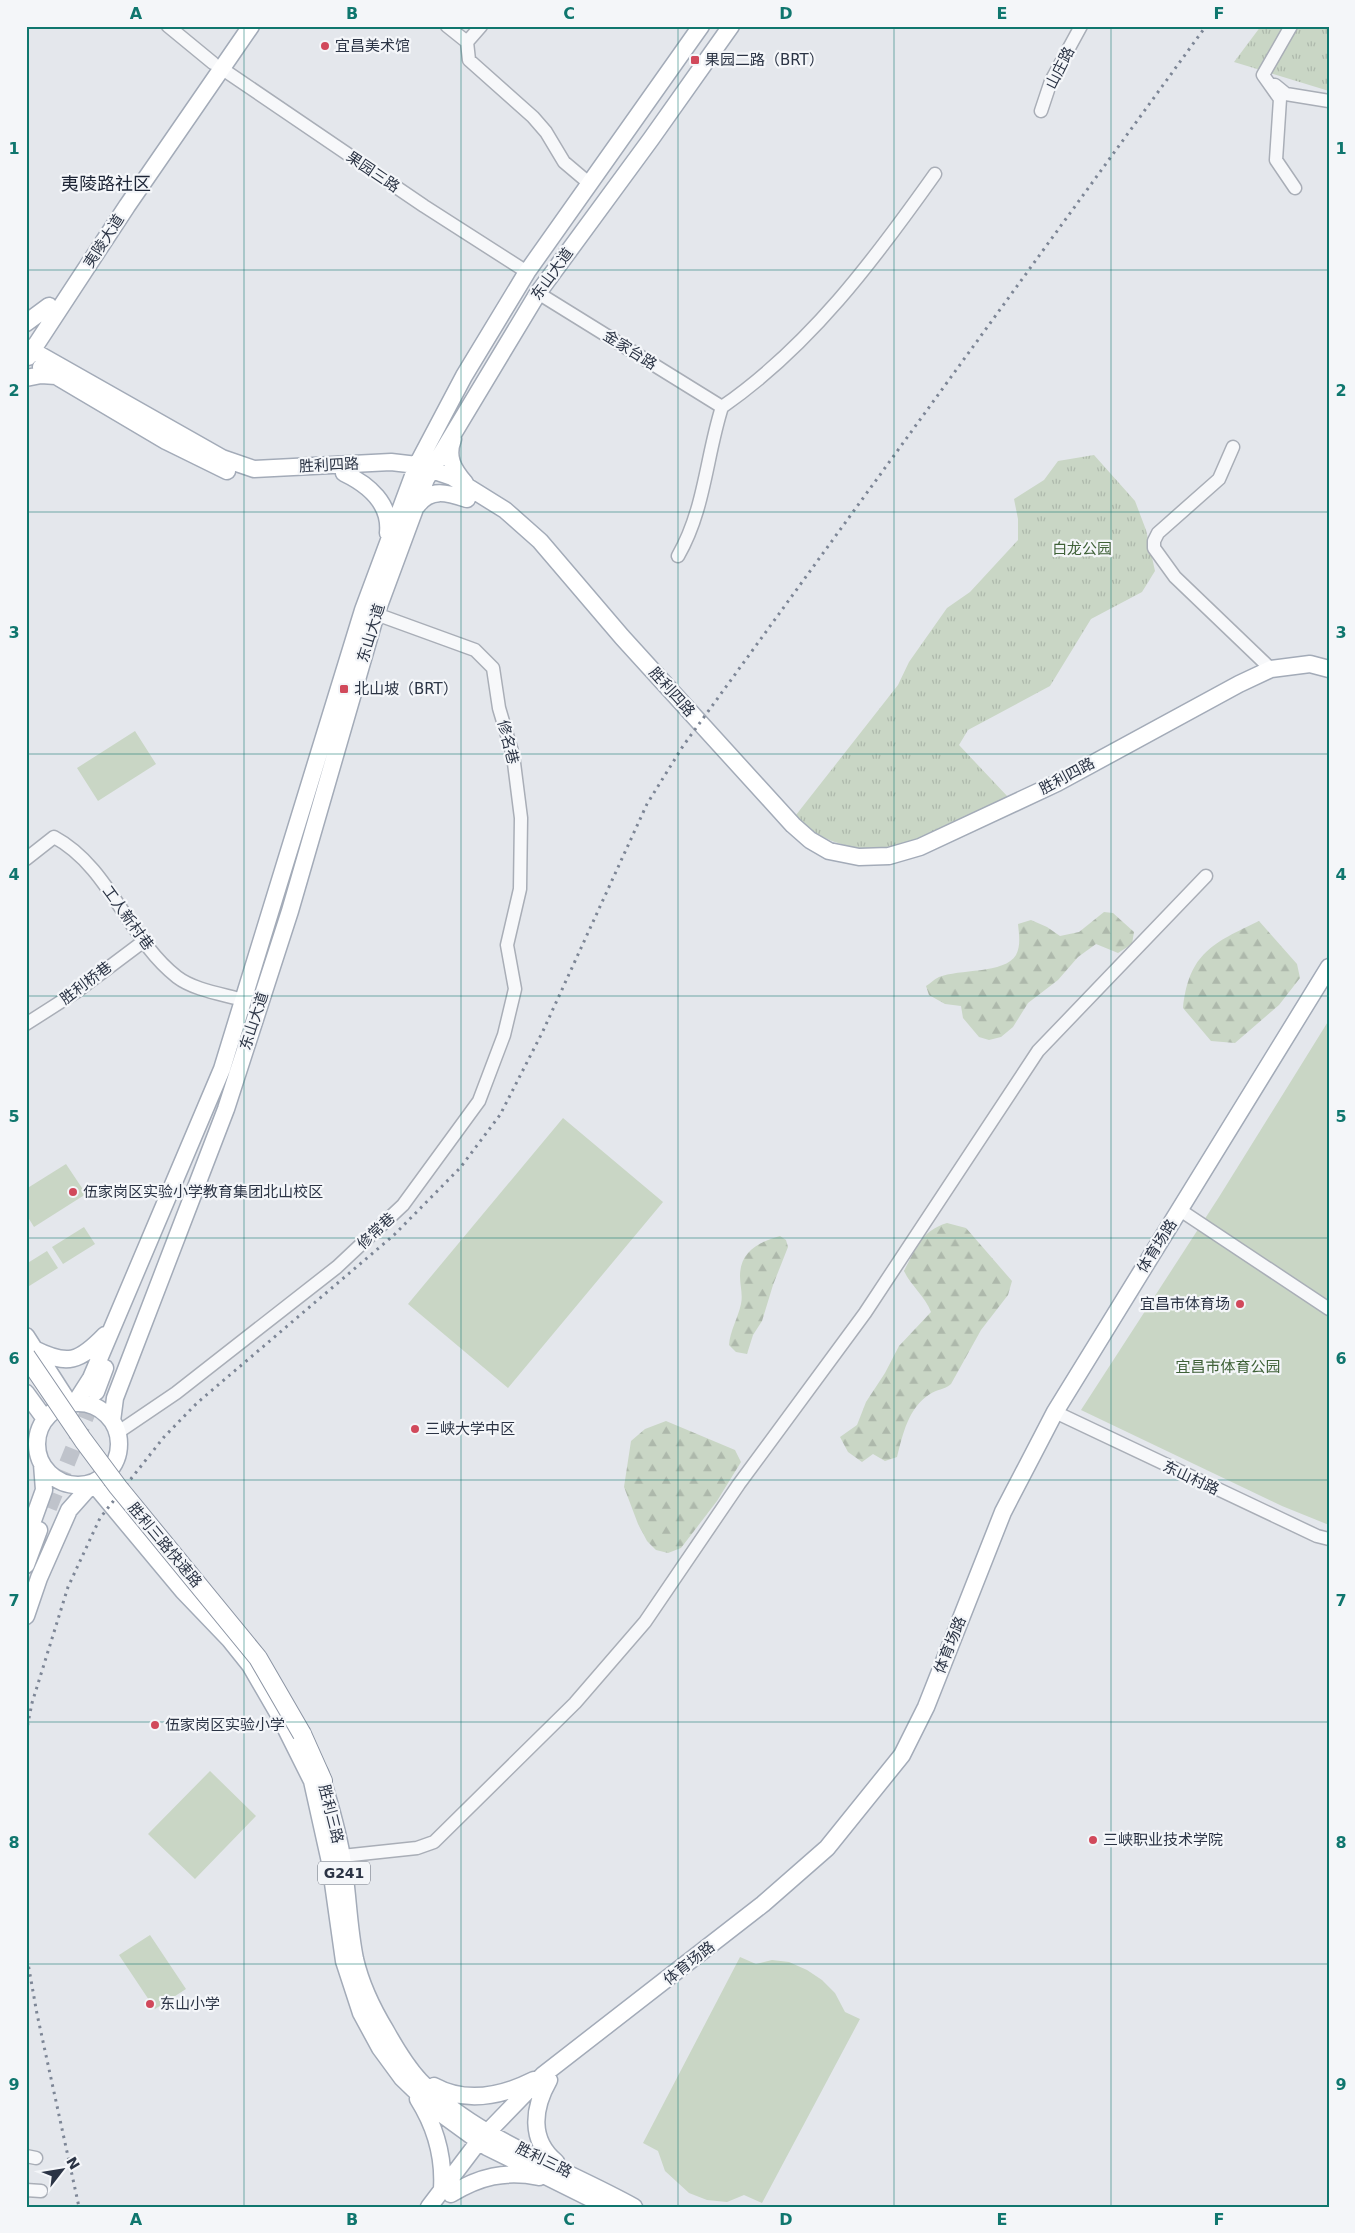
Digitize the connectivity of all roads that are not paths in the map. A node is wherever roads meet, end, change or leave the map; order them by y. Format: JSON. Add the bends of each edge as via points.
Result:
{"nodes":[{"id":1,"x":168,"y":26,"type":"edge"},
{"id":2,"x":240,"y":26,"type":"edge"},
{"id":3,"x":251,"y":26,"type":"edge"},
{"id":4,"x":447,"y":26,"type":"edge"},
{"id":5,"x":480,"y":26,"type":"edge"},
{"id":6,"x":701,"y":26,"type":"edge"},
{"id":7,"x":730,"y":26,"type":"edge"},
{"id":8,"x":1081,"y":26,"type":"edge"},
{"id":9,"x":1291,"y":26,"type":"edge"},
{"id":10,"x":467,"y":42,"type":"junction"},
{"id":11,"x":217,"y":65,"type":"junction"},
{"id":12,"x":1263,"y":75,"type":"junction"},
{"id":13,"x":1329,"y":100,"type":"edge"},
{"id":14,"x":1040,"y":111,"type":"dead end"},
{"id":15,"x":935,"y":174,"type":"dead end"},
{"id":16,"x":590,"y":184,"type":"junction"},
{"id":17,"x":1296,"y":188,"type":"dead end"},
{"id":18,"x":527,"y":272,"type":"junction"},
{"id":19,"x":538,"y":293,"type":"junction"},
{"id":20,"x":49,"y":306,"type":"junction"},
{"id":21,"x":26,"y":323,"type":"edge"},
{"id":22,"x":49,"y":325,"type":"junction"},
{"id":23,"x":27,"y":352,"type":"edge"},
{"id":24,"x":59,"y":371,"type":"junction"},
{"id":25,"x":464,"y":376,"type":"junction"},
{"id":26,"x":26,"y":378,"type":"edge"},
{"id":27,"x":473,"y":398,"type":"junction"},
{"id":28,"x":722,"y":407,"type":"junction"},
{"id":29,"x":1233,"y":447,"type":"dead end"},
{"id":30,"x":349,"y":468,"type":"junction"},
{"id":31,"x":422,"y":472,"type":"junction"},
{"id":32,"x":469,"y":494,"type":"junction"},
{"id":33,"x":414,"y":510,"type":"junction"},
{"id":34,"x":387,"y":542,"type":"junction"},
{"id":35,"x":678,"y":556,"type":"dead end"},
{"id":36,"x":376,"y":614,"type":"junction"},
{"id":37,"x":1271,"y":669,"type":"junction"},
{"id":38,"x":1329,"y":669,"type":"edge"},
{"id":39,"x":1329,"y":677,"type":"edge"},
{"id":40,"x":26,"y":859,"type":"edge"},
{"id":41,"x":1206,"y":876,"type":"dead end"},
{"id":42,"x":144,"y":941,"type":"junction"},
{"id":43,"x":507,"y":945,"type":"joint"},
{"id":44,"x":1329,"y":967,"type":"edge"},
{"id":45,"x":1329,"y":986,"type":"edge"},
{"id":46,"x":243,"y":1000,"type":"junction"},
{"id":47,"x":26,"y":1024,"type":"edge"},
{"id":48,"x":229,"y":1072,"type":"junction"},
{"id":49,"x":1186,"y":1214,"type":"junction"},
{"id":50,"x":1329,"y":1309,"type":"edge"},
{"id":51,"x":112,"y":1328,"type":"junction"},
{"id":52,"x":29,"y":1347,"type":"edge"},
{"id":53,"x":26,"y":1376,"type":"edge"},
{"id":54,"x":26,"y":1393,"type":"edge"},
{"id":55,"x":100,"y":1394,"type":"tunnel mouth"},
{"id":56,"x":72,"y":1403,"type":"junction"},
{"id":57,"x":1059,"y":1415,"type":"junction"},
{"id":58,"x":45,"y":1418,"type":"junction"},
{"id":59,"x":115,"y":1427,"type":"junction"},
{"id":60,"x":42,"y":1464,"type":"junction"},
{"id":61,"x":111,"y":1468,"type":"junction"},
{"id":62,"x":93,"y":1483,"type":"junction"},
{"id":63,"x":27,"y":1538,"type":"edge"},
{"id":64,"x":1329,"y":1539,"type":"edge"},
{"id":65,"x":26,"y":1565,"type":"edge"},
{"id":66,"x":26,"y":1588,"type":"edge"},
{"id":67,"x":26,"y":1616,"type":"edge"},
{"id":68,"x":299,"y":1735,"type":"junction"},
{"id":69,"x":317,"y":1781,"type":"junction"},
{"id":70,"x":342,"y":1856,"type":"junction"},
{"id":71,"x":546,"y":2078,"type":"junction"},
{"id":72,"x":412,"y":2080,"type":"junction"},
{"id":73,"x":487,"y":2139,"type":"junction"},
{"id":74,"x":562,"y":2176,"type":"junction"},
{"id":75,"x":26,"y":2190,"type":"edge"},
{"id":76,"x":41,"y":2191,"type":"dead end"},
{"id":77,"x":445,"y":2197,"type":"edge"},
{"id":78,"x":429,"y":2207,"type":"edge"},
{"id":79,"x":608,"y":2207,"type":"edge"},
{"id":80,"x":634,"y":2207,"type":"edge"}],
"edges":[{"from":1,"to":11,"type":"street","name":"果园三路"},
{"from":2,"to":11,"type":"main road","name":"夷陵大道"},
{"from":3,"to":11,"type":"main road","name":"夷陵大道"},
{"from":4,"to":10,"type":"street"},
{"from":5,"to":10,"type":"street"},
{"from":6,"to":16,"type":"main road","name":"东山大道"},
{"from":7,"to":19,"type":"main road","name":"东山大道","via":[[652,139]]},
{"from":8,"to":14,"type":"street","name":"山庄路","via":[[1051,81]]},
{"from":9,"to":12,"type":"street"},
{"from":10,"to":16,"type":"street","via":[[469,60],[546,132],[564,162]]},
{"from":11,"to":18,"type":"street","name":"果园三路"},
{"from":11,"to":20,"type":"main road","name":"夷陵大道"},
{"from":11,"to":22,"type":"main road","name":"夷陵大道"},
{"from":12,"to":13,"type":"street","via":[[1286,94]]},
{"from":12,"to":17,"type":"street","via":[[1280,99],[1276,160]]},
{"from":15,"to":28,"type":"street","via":[[829,312],[775,366]]},
{"from":16,"to":18,"type":"main road","name":"东山大道"},
{"from":18,"to":25,"type":"main road","name":"东山大道"},
{"from":19,"to":27,"type":"main road","name":"东山大道"},
{"from":19,"to":28,"type":"street","name":"金家台路"},
{"from":20,"to":21,"type":"main road"},
{"from":20,"to":23,"type":"main road","name":"夷陵大道"},
{"from":22,"to":23,"type":"main road","name":"夷陵大道"},
{"from":22,"to":24,"type":"main road","via":[[46,346]]},
{"from":23,"to":24,"type":"main road","name":"胜利四路"},
{"from":24,"to":26,"type":"main road"},
{"from":24,"to":30,"type":"main road","name":"胜利四路","via":[[222,458],[254,469]]},
{"from":25,"to":30,"type":"main road","via":[[413,450]]},
{"from":25,"to":31,"type":"main road","name":"东山大道"},
{"from":27,"to":31,"type":"main road","name":"东山大道"},
{"from":27,"to":32,"type":"main road","via":[[450,448],[450,461]]},
{"from":28,"to":35,"type":"street","via":[[700,506],[690,535]]},
{"from":29,"to":37,"type":"street","via":[[1219,479],[1158,533],[1154,548],[1175,577]]},
{"from":30,"to":31,"type":"main road","name":"胜利四路","via":[[391,462]]},
{"from":30,"to":34,"type":"main road","via":[[381,502],[388,516]]},
{"from":31,"to":32,"type":"main road","name":"胜利四路"},
{"from":31,"to":33,"type":"main road","name":"东山大道"},
{"from":31,"to":34,"type":"main road","name":"东山大道"},
{"from":32,"to":33,"type":"main road","via":[[435,492]]},
{"from":32,"to":37,"type":"main road","name":"胜利四路","via":[[505,510],[540,541],[780,812],[810,840],[829,851],[859,857],[889,856],[920,847],[1056,783]]},
{"from":32,"to":39,"type":"main road","name":"胜利四路","via":[[536,551],[775,817],[806,846],[835,860],[867,864],[915,858],[1059,788],[1269,677],[1294,671],[1311,671]]},
{"from":33,"to":36,"type":"main road","name":"东山大道"},
{"from":34,"to":46,"type":"main road","name":"东山大道","via":[[304,796]]},
{"from":36,"to":43,"type":"street","name":"修名巷","via":[[475,650],[493,668],[499,708],[513,755],[521,818],[520,889]]},
{"from":36,"to":48,"type":"main road","name":"东山大道","via":[[290,911]]},
{"from":37,"to":38,"type":"main road","name":"胜利四路","via":[[1310,664]]},
{"from":40,"to":42,"type":"street","name":"工人新村巷","via":[[54,837],[66,843],[111,893]]},
{"from":41,"to":70,"type":"street","via":[[1038,1052],[859,1321],[740,1484],[645,1622],[576,1703],[434,1842],[417,1848]]},
{"from":42,"to":46,"type":"street","name":"工人新村巷","via":[[178,978]]},
{"from":42,"to":47,"type":"street","name":"胜利桥巷","via":[[76,992]]},
{"from":43,"to":59,"type":"street","name":"修常巷","via":[[515,989],[504,1035],[480,1101],[403,1205],[337,1267],[176,1393]]},
{"from":44,"to":57,"type":"main road","name":"体育场路"},
{"from":45,"to":49,"type":"main road","name":"体育场路"},
{"from":46,"to":48,"type":"main road","name":"东山大道"},
{"from":48,"to":51,"type":"main road","name":"东山大道"},
{"from":48,"to":55,"type":"main road","via":[[222,1078],[179,1193],[146,1264]]},
{"from":48,"to":59,"type":"main road","name":"东山大道","via":[[115,1398]]},
{"from":49,"to":50,"type":"street"},
{"from":49,"to":57,"type":"main road","name":"体育场路"},
{"from":51,"to":52,"type":"main road","via":[[83,1356],[70,1360],[55,1359]]},
{"from":51,"to":56,"type":"main road","name":"东山大道","via":[[91,1378]]},
{"from":52,"to":56,"type":"main road"},
{"from":52,"to":68,"type":"highway","name":"胜利三路快速路","number":"G241","bridge":true,"via":[[83,1440],[258,1658]]},
{"from":53,"to":68,"type":"highway","name":"胜利三路快速路","number":"G241","via":[[111,1495],[254,1662]]},
{"from":54,"to":58,"type":"main road"},
{"from":56,"to":58,"type":"main road","via":[[56,1409]]},
{"from":56,"to":59,"type":"main road","via":[[96,1407]]},
{"from":57,"to":64,"type":"street","name":"东山村路","via":[[1274,1517]]},
{"from":57,"to":71,"type":"main road","name":"体育场路","via":[[1003,1512],[926,1707],[902,1755],[827,1848],[764,1904]]},
{"from":58,"to":60,"type":"main road","via":[[37,1441]]},
{"from":59,"to":61,"type":"main road","via":[[119,1446]]},
{"from":60,"to":62,"type":"main road","via":[[53,1476],[68,1483]]},
{"from":60,"to":63,"type":"main road","via":[[44,1490]]},
{"from":61,"to":62,"type":"main road"},
{"from":61,"to":69,"type":"main road","name":"胜利三路","number":"G241","via":[[232,1613],[274,1670],[307,1732]]},
{"from":62,"to":67,"type":"main road","via":[[69,1510]]},
{"from":62,"to":69,"type":"main road","name":"胜利三路","number":"G241","via":[[250,1665]]},
{"from":65,"to":66,"type":"main road","via":[[53,1509]]},
{"from":68,"to":69,"type":"highway","number":"G241"},
{"from":69,"to":70,"type":"main road","name":"胜利三路","number":"G241"},
{"from":69,"to":72,"type":"main road","name":"胜利三路","number":"G241","via":[[344,1962],[366,2022],[380,2048]]},
{"from":70,"to":72,"type":"main road","name":"胜利三路","number":"G241","via":[[355,1959],[362,1984],[372,2009]]},
{"from":71,"to":72,"type":"main road","via":[[504,2092],[468,2097]]},
{"from":71,"to":73,"type":"main road","name":"体育场路"},
{"from":71,"to":74,"type":"main road","via":[[535,2116],[536,2129],[540,2143]]},
{"from":72,"to":73,"type":"main road","name":"胜利三路","number":"G241","via":[[439,2098]]},
{"from":72,"to":77,"type":"main road","via":[[434,2130],[444,2170]]},
{"from":73,"to":74,"type":"main road","name":"胜利三路","number":"G241"},
{"from":73,"to":77,"type":"main road","name":"体育场路"},
{"from":74,"to":77,"type":"main road","via":[[491,2176]]},
{"from":74,"to":79,"type":"main road","name":"胜利三路","number":"G241"},
{"from":74,"to":80,"type":"main road","name":"胜利三路","number":"G241"},
{"from":75,"to":76,"type":"street"},
{"from":77,"to":78,"type":"main road","name":"体育场路"}]}
